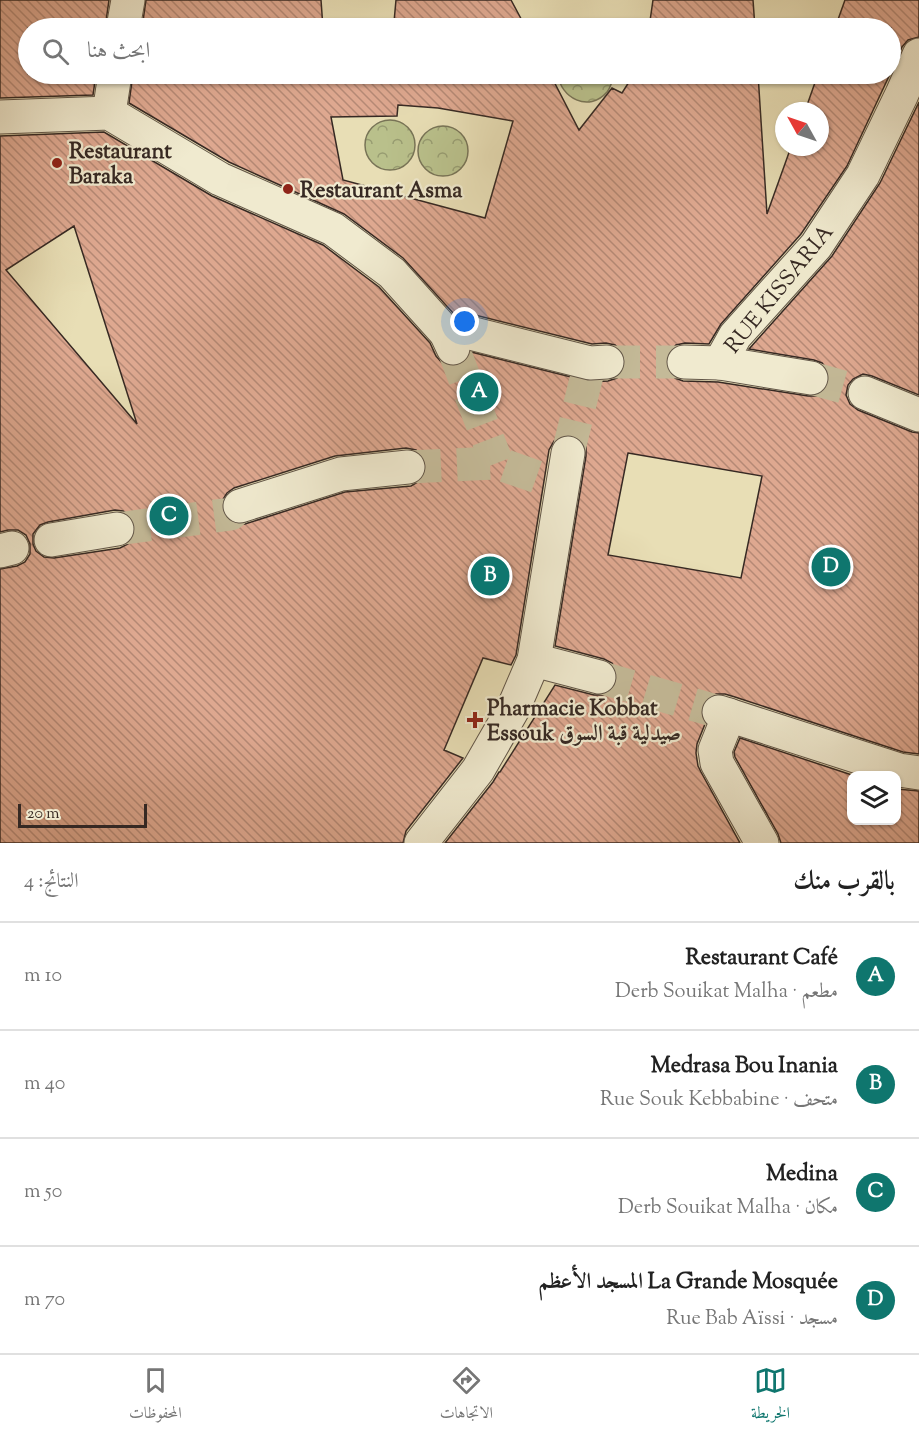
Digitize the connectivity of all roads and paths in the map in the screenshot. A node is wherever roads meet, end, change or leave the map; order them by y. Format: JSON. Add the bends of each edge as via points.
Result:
{"nodes":[{"id":1,"x":128,"y":0,"type":"edge"},
{"id":2,"x":125,"y":18,"type":"edge"},
{"id":3,"x":919,"y":55,"type":"edge"},
{"id":4,"x":113,"y":84,"type":"edge"},
{"id":5,"x":108,"y":113,"type":"junction"},
{"id":6,"x":0,"y":117,"type":"edge"},
{"id":7,"x":607,"y":362,"type":"tunnel mouth"},
{"id":8,"x":684,"y":362,"type":"tunnel mouth"},
{"id":9,"x":720,"y":363,"type":"junction"},
{"id":10,"x":811,"y":378,"type":"tunnel mouth"},
{"id":11,"x":865,"y":393,"type":"tunnel mouth"},
{"id":12,"x":919,"y":414,"type":"edge"},
{"id":13,"x":568,"y":453,"type":"tunnel mouth"},
{"id":14,"x":408,"y":466,"type":"tunnel mouth"},
{"id":15,"x":240,"y":506,"type":"tunnel mouth"},
{"id":16,"x":117,"y":529,"type":"tunnel mouth"},
{"id":17,"x":51,"y":540,"type":"dead end"},
{"id":18,"x":534,"y":660,"type":"junction"},
{"id":19,"x":599,"y":677,"type":"tunnel mouth"},
{"id":20,"x":919,"y":773,"type":"edge"},
{"id":21,"x":421,"y":843,"type":"edge"},
{"id":22,"x":762,"y":843,"type":"edge"}],
"edges":[{"from":1,"to":2,"type":"street"},
{"from":3,"to":9,"type":"street","name":"RUE KISSARIA","via":[[862,175],[816,246],[735,336]]},
{"from":4,"to":5,"type":"street"},
{"from":5,"to":6,"type":"street"},
{"from":5,"to":7,"type":"street","via":[[220,179],[333,229],[392,273],[449,341],[470,333],[590,363]]},
{"from":8,"to":9,"type":"street"},
{"from":9,"to":10,"type":"street"},
{"from":11,"to":12,"type":"street"},
{"from":13,"to":18,"type":"street"},
{"from":14,"to":15,"type":"street","via":[[341,474]]},
{"from":16,"to":17,"type":"street"},
{"from":18,"to":19,"type":"street"},
{"from":18,"to":21,"type":"street","via":[[513,709],[478,770]]},
{"from":20,"to":22,"type":"street","via":[[724,714],[715,750],[717,764]]}]}
